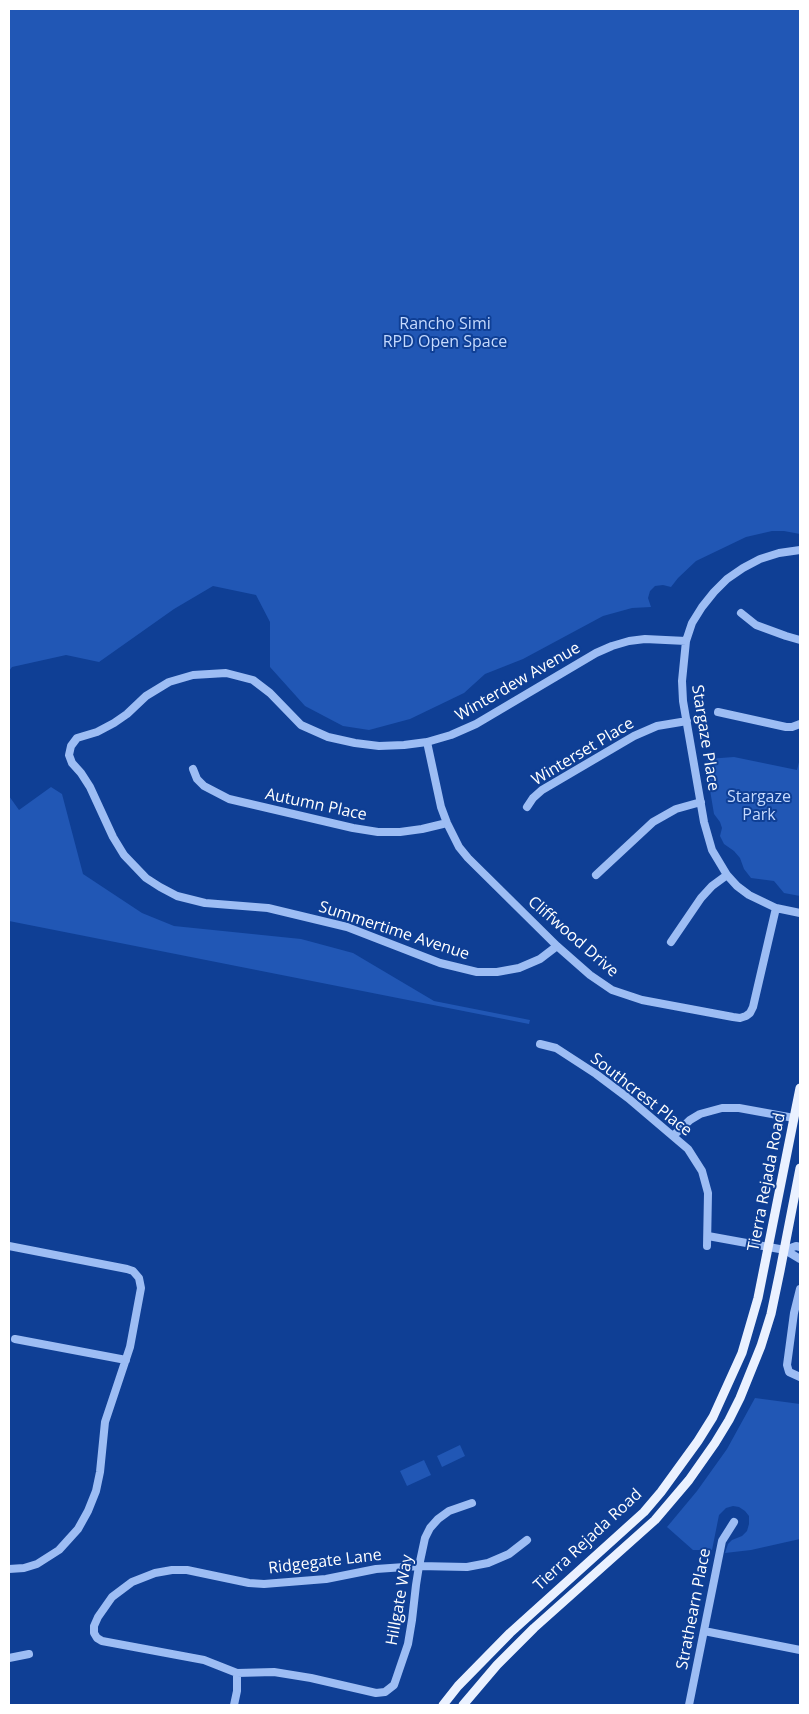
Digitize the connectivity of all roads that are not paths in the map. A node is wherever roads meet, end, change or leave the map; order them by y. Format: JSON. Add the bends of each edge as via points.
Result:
{"nodes":[{"id":1,"x":800,"y":550,"type":"edge"},
{"id":2,"x":741,"y":613,"type":"dead end"},
{"id":3,"x":800,"y":640,"type":"edge"},
{"id":4,"x":686,"y":641,"type":"junction"},
{"id":5,"x":718,"y":712,"type":"dead end"},
{"id":6,"x":687,"y":721,"type":"junction"},
{"id":7,"x":800,"y":724,"type":"edge"},
{"id":8,"x":102,"y":729,"type":"joint"},
{"id":9,"x":427,"y":742,"type":"junction"},
{"id":10,"x":194,"y":769,"type":"dead end"},
{"id":11,"x":700,"y":802,"type":"junction"},
{"id":12,"x":528,"y":807,"type":"dead end"},
{"id":13,"x":446,"y":823,"type":"junction"},
{"id":14,"x":596,"y":875,"type":"dead end"},
{"id":15,"x":727,"y":875,"type":"junction"},
{"id":16,"x":776,"y":908,"type":"junction"},
{"id":17,"x":800,"y":913,"type":"edge"},
{"id":18,"x":671,"y":942,"type":"dead end"},
{"id":19,"x":557,"y":946,"type":"junction"},
{"id":20,"x":540,"y":1044,"type":"dead end"},
{"id":21,"x":800,"y":1088,"type":"edge"},
{"id":22,"x":794,"y":1118,"type":"junction"},
{"id":23,"x":673,"y":1136,"type":"junction"},
{"id":24,"x":800,"y":1168,"type":"edge"},
{"id":25,"x":708,"y":1236,"type":"junction"},
{"id":26,"x":9,"y":1246,"type":"edge"},
{"id":27,"x":706,"y":1246,"type":"dead end"},
{"id":28,"x":770,"y":1247,"type":"junction"},
{"id":29,"x":800,"y":1247,"type":"edge"},
{"id":30,"x":785,"y":1250,"type":"junction"},
{"id":31,"x":800,"y":1259,"type":"edge"},
{"id":32,"x":800,"y":1289,"type":"edge"},
{"id":33,"x":16,"y":1339,"type":"dead end"},
{"id":34,"x":126,"y":1360,"type":"junction"},
{"id":35,"x":800,"y":1377,"type":"edge"},
{"id":36,"x":472,"y":1503,"type":"dead end"},
{"id":37,"x":734,"y":1522,"type":"dead end"},
{"id":38,"x":527,"y":1540,"type":"dead end"},
{"id":39,"x":419,"y":1566,"type":"junction"},
{"id":40,"x":9,"y":1569,"type":"edge"},
{"id":41,"x":704,"y":1631,"type":"junction"},
{"id":42,"x":800,"y":1650,"type":"edge"},
{"id":43,"x":29,"y":1654,"type":"dead end"},
{"id":44,"x":9,"y":1658,"type":"edge"},
{"id":45,"x":237,"y":1673,"type":"junction"},
{"id":46,"x":234,"y":1705,"type":"edge"},
{"id":47,"x":444,"y":1705,"type":"edge"},
{"id":48,"x":463,"y":1705,"type":"edge"},
{"id":49,"x":689,"y":1705,"type":"edge"}],
"edges":[{"from":1,"to":4,"type":"street","name":"Stargaze Place","via":[[760,559],[728,578],[702,607]]},
{"from":2,"to":3,"type":"street","via":[[756,625]]},
{"from":4,"to":6,"type":"street","name":"Stargaze Place","via":[[682,681]]},
{"from":4,"to":9,"type":"street","name":"Winterdew Avenue","via":[[645,639],[612,646],[476,724]]},
{"from":5,"to":7,"type":"street","via":[[792,727]]},
{"from":6,"to":11,"type":"street","name":"Stargaze Place"},
{"from":6,"to":12,"type":"street","name":"Winterset Place","via":[[657,726],[634,736],[542,790]]},
{"from":8,"to":9,"type":"street","name":"Winterdew Avenue","via":[[169,682],[193,675],[226,673],[253,680],[301,724],[328,737],[379,746]]},
{"from":8,"to":19,"type":"street","name":"Summertime Avenue","via":[[73,741],[69,755],[90,787],[124,855],[160,887],[205,903],[268,908],[347,927],[440,963],[477,972],[519,968],[540,959]]},
{"from":9,"to":13,"type":"street","name":"Cliffwood Drive"},
{"from":10,"to":13,"type":"street","name":"Autumn Place","via":[[204,786],[229,799],[353,828],[400,832]]},
{"from":11,"to":14,"type":"street","via":[[676,809],[653,822]]},
{"from":11,"to":15,"type":"street","name":"Stargaze Place","via":[[707,837]]},
{"from":13,"to":19,"type":"street","name":"Cliffwood Drive","via":[[468,858]]},
{"from":15,"to":16,"type":"street","name":"Stargaze Place","via":[[749,895]]},
{"from":15,"to":18,"type":"street","via":[[701,898]]},
{"from":16,"to":17,"type":"street","name":"Stargaze Place"},
{"from":16,"to":19,"type":"street","name":"Cliffwood Drive","via":[[753,1007],[750,1013],[740,1018],[625,996],[600,984]]},
{"from":20,"to":23,"type":"street","name":"Southcrest Place","via":[[556,1048],[596,1074]]},
{"from":21,"to":22,"type":"main road","name":"Tierra Rejada Road"},
{"from":22,"to":23,"type":"street","via":[[722,1108],[700,1114]]},
{"from":22,"to":28,"type":"main road","name":"Tierra Rejada Road"},
{"from":23,"to":25,"type":"street","name":"Southcrest Place","via":[[696,1160],[706,1182]]},
{"from":24,"to":30,"type":"main road","name":"Tierra Rejada Road"},
{"from":25,"to":27,"type":"street","name":"Southcrest Place"},
{"from":25,"to":28,"type":"street"},
{"from":26,"to":34,"type":"street","via":[[133,1271],[140,1281],[140,1296]]},
{"from":28,"to":30,"type":"street"},
{"from":28,"to":47,"type":"main road","name":"Tierra Rejada Road","via":[[742,1353],[726,1390],[698,1440],[661,1492],[644,1512],[510,1633],[458,1686]]},
{"from":29,"to":30,"type":"street"},
{"from":30,"to":31,"type":"street"},
{"from":30,"to":48,"type":"main road","name":"Tierra Rejada Road","via":[[771,1314],[751,1374],[729,1420],[694,1473],[655,1520],[528,1634]]},
{"from":32,"to":35,"type":"street","via":[[787,1366],[789,1372]]},
{"from":33,"to":34,"type":"street"},
{"from":34,"to":40,"type":"street","via":[[105,1422],[96,1491],[78,1529],[59,1550],[37,1564]]},
{"from":36,"to":39,"type":"street","name":"Hillgate Way","via":[[449,1511],[430,1528],[424,1538]]},
{"from":37,"to":41,"type":"street","name":"Strathearn Place","via":[[722,1541]]},
{"from":38,"to":39,"type":"street","name":"Ridgegate Lane","via":[[509,1554],[488,1562],[467,1567]]},
{"from":39,"to":45,"type":"street","name":"Hillgate Way","via":[[408,1644],[394,1685],[385,1692],[376,1693],[274,1672]]},
{"from":39,"to":45,"type":"street","name":"Ridgegate Lane","via":[[264,1584],[187,1570],[155,1573],[132,1582],[112,1597],[94,1626],[95,1635],[102,1641],[204,1660]]},
{"from":41,"to":42,"type":"street"},
{"from":41,"to":49,"type":"street","name":"Strathearn Place"},
{"from":43,"to":44,"type":"street"},
{"from":45,"to":46,"type":"street"}]}
